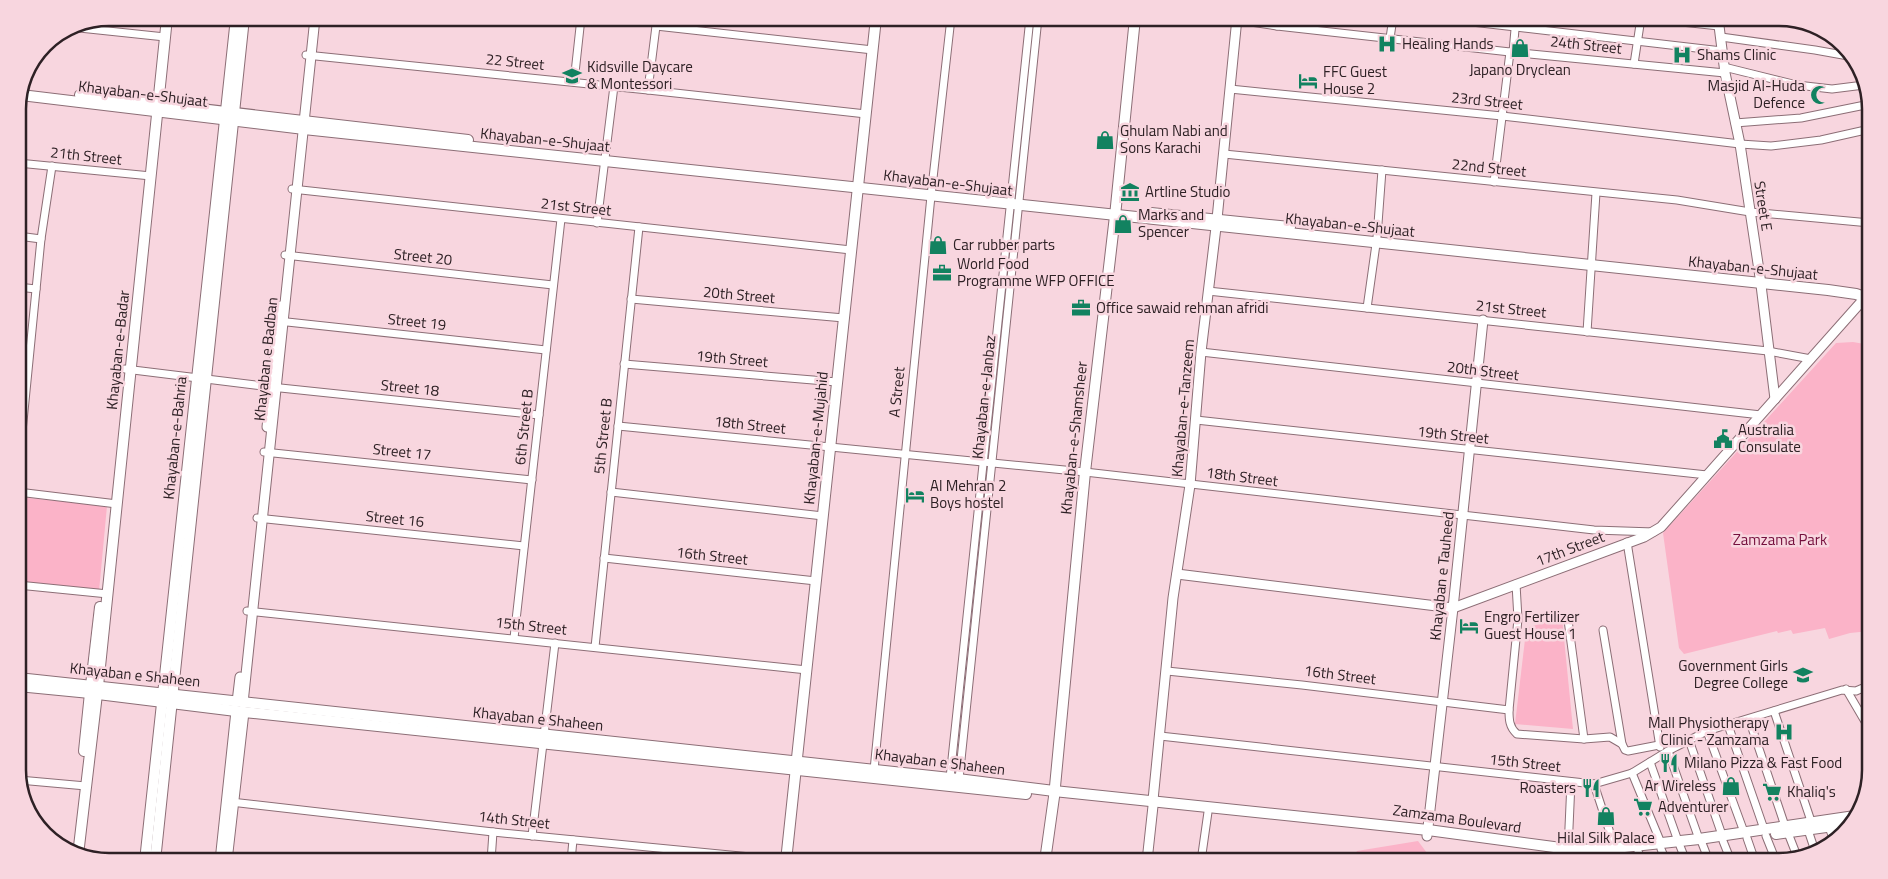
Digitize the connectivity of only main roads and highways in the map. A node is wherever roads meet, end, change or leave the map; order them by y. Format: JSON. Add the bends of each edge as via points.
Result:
{"nodes":[{"id":1,"x":162,"y":26,"type":"edge"},
{"id":2,"x":166,"y":26,"type":"edge"},
{"id":3,"x":235,"y":26,"type":"edge"},
{"id":4,"x":243,"y":26,"type":"edge"},
{"id":5,"x":875,"y":26,"type":"edge"},
{"id":6,"x":1134,"y":26,"type":"edge"},
{"id":7,"x":163,"y":37,"type":"junction"},
{"id":8,"x":29,"y":90,"type":"edge"},
{"id":9,"x":27,"y":96,"type":"edge"},
{"id":10,"x":155,"y":107,"type":"junction"},
{"id":11,"x":229,"y":116,"type":"junction"},
{"id":12,"x":858,"y":184,"type":"junction"},
{"id":13,"x":1115,"y":213,"type":"junction"},
{"id":14,"x":1862,"y":293,"type":"edge"},
{"id":15,"x":26,"y":680,"type":"edge"},
{"id":16,"x":38,"y":684,"type":"junction"},
{"id":17,"x":26,"y":685,"type":"edge"},
{"id":18,"x":94,"y":689,"type":"junction"},
{"id":19,"x":167,"y":698,"type":"junction"},
{"id":20,"x":797,"y":766,"type":"junction"},
{"id":21,"x":1054,"y":794,"type":"junction"},
{"id":22,"x":1153,"y":803,"type":"junction"},
{"id":23,"x":1846,"y":818,"type":"edge"},
{"id":24,"x":1810,"y":826,"type":"junction"},
{"id":25,"x":1840,"y":826,"type":"edge"},
{"id":26,"x":1427,"y":833,"type":"junction"},
{"id":27,"x":75,"y":845,"type":"edge"},
{"id":28,"x":1661,"y":846,"type":"junction"},
{"id":29,"x":146,"y":853,"type":"edge"},
{"id":30,"x":156,"y":853,"type":"edge"},
{"id":31,"x":787,"y":853,"type":"edge"},
{"id":32,"x":1046,"y":853,"type":"edge"},
{"id":33,"x":1549,"y":853,"type":"edge"},
{"id":34,"x":1624,"y":853,"type":"edge"},
{"id":35,"x":1625,"y":853,"type":"edge"}],
"edges":[{"from":1,"to":7,"type":"main road","name":"Khayaban-e-Badar"},
{"from":2,"to":7,"type":"main road","name":"Khayaban-e-Badar"},
{"from":3,"to":11,"type":"main road","name":"Khayaban-e-Bahria"},
{"from":4,"to":11,"type":"main road","name":"Khayaban-e-Bahria"},
{"from":5,"to":12,"type":"main road","name":"Khayaban-e-Mujahid"},
{"from":6,"to":13,"type":"main road","name":"Khayaban-e-Shamsheer"},
{"from":7,"to":10,"type":"main road","name":"Khayaban-e-Badar"},
{"from":8,"to":10,"type":"main road","name":"Khayaban-e-Shujaat"},
{"from":9,"to":10,"type":"main road","name":"Khayaban-e-Shujaat"},
{"from":10,"to":11,"type":"main road","name":"Khayaban-e-Shujaat"},
{"from":10,"to":18,"type":"main road","name":"Khayaban-e-Badar"},
{"from":11,"to":12,"type":"main road","name":"Khayaban-e-Shujaat"},
{"from":11,"to":19,"type":"main road","name":"Khayaban-e-Bahria"},
{"from":12,"to":13,"type":"main road","name":"Khayaban-e-Shujaat"},
{"from":12,"to":20,"type":"main road","name":"Khayaban-e-Mujahid"},
{"from":13,"to":14,"type":"main road","name":"Khayaban-e-Shujaat"},
{"from":13,"to":21,"type":"main road","name":"Khayaban-e-Shamsheer","via":[[1085,472]]},
{"from":15,"to":16,"type":"main road","name":"Khayaban e Shaheen"},
{"from":16,"to":17,"type":"main road","name":"Khayaban e Shaheen"},
{"from":16,"to":18,"type":"main road","name":"Khayaban e Shaheen"},
{"from":18,"to":19,"type":"main road","name":"Khayaban e Shaheen"},
{"from":18,"to":27,"type":"main road","name":"Khayaban-e-Badar"},
{"from":19,"to":20,"type":"main road","name":"Khayaban e Shaheen"},
{"from":19,"to":29,"type":"main road","name":"Khayaban-e-Bahria"},
{"from":19,"to":30,"type":"main road","name":"Khayaban-e-Bahria"},
{"from":20,"to":21,"type":"main road","name":"Khayaban e Shaheen"},
{"from":20,"to":21,"type":"main road","name":"Khayaban e Shaheen","via":[[954,778]]},
{"from":20,"to":31,"type":"main road","name":"Khayaban-e-Mujahid"},
{"from":21,"to":22,"type":"main road","name":"Zamzama Boulevard"},
{"from":21,"to":32,"type":"main road","name":"Khayaban-e-Shamsheer"},
{"from":22,"to":26,"type":"main road","name":"Zamzama Boulevard"},
{"from":22,"to":26,"type":"main road","name":"Zamzama Boulevard","via":[[1208,812]]},
{"from":23,"to":24,"type":"main road","name":"Zamzama Boulevard"},
{"from":24,"to":25,"type":"main road","name":"Zamzama Boulevard"},
{"from":24,"to":28,"type":"main road","name":"Zamzama Boulevard"},
{"from":26,"to":33,"type":"main road","name":"Zamzama Boulevard"},
{"from":28,"to":34,"type":"main road","name":"Zamzama Boulevard"},
{"from":28,"to":35,"type":"main road","name":"Zamzama Boulevard"}]}
